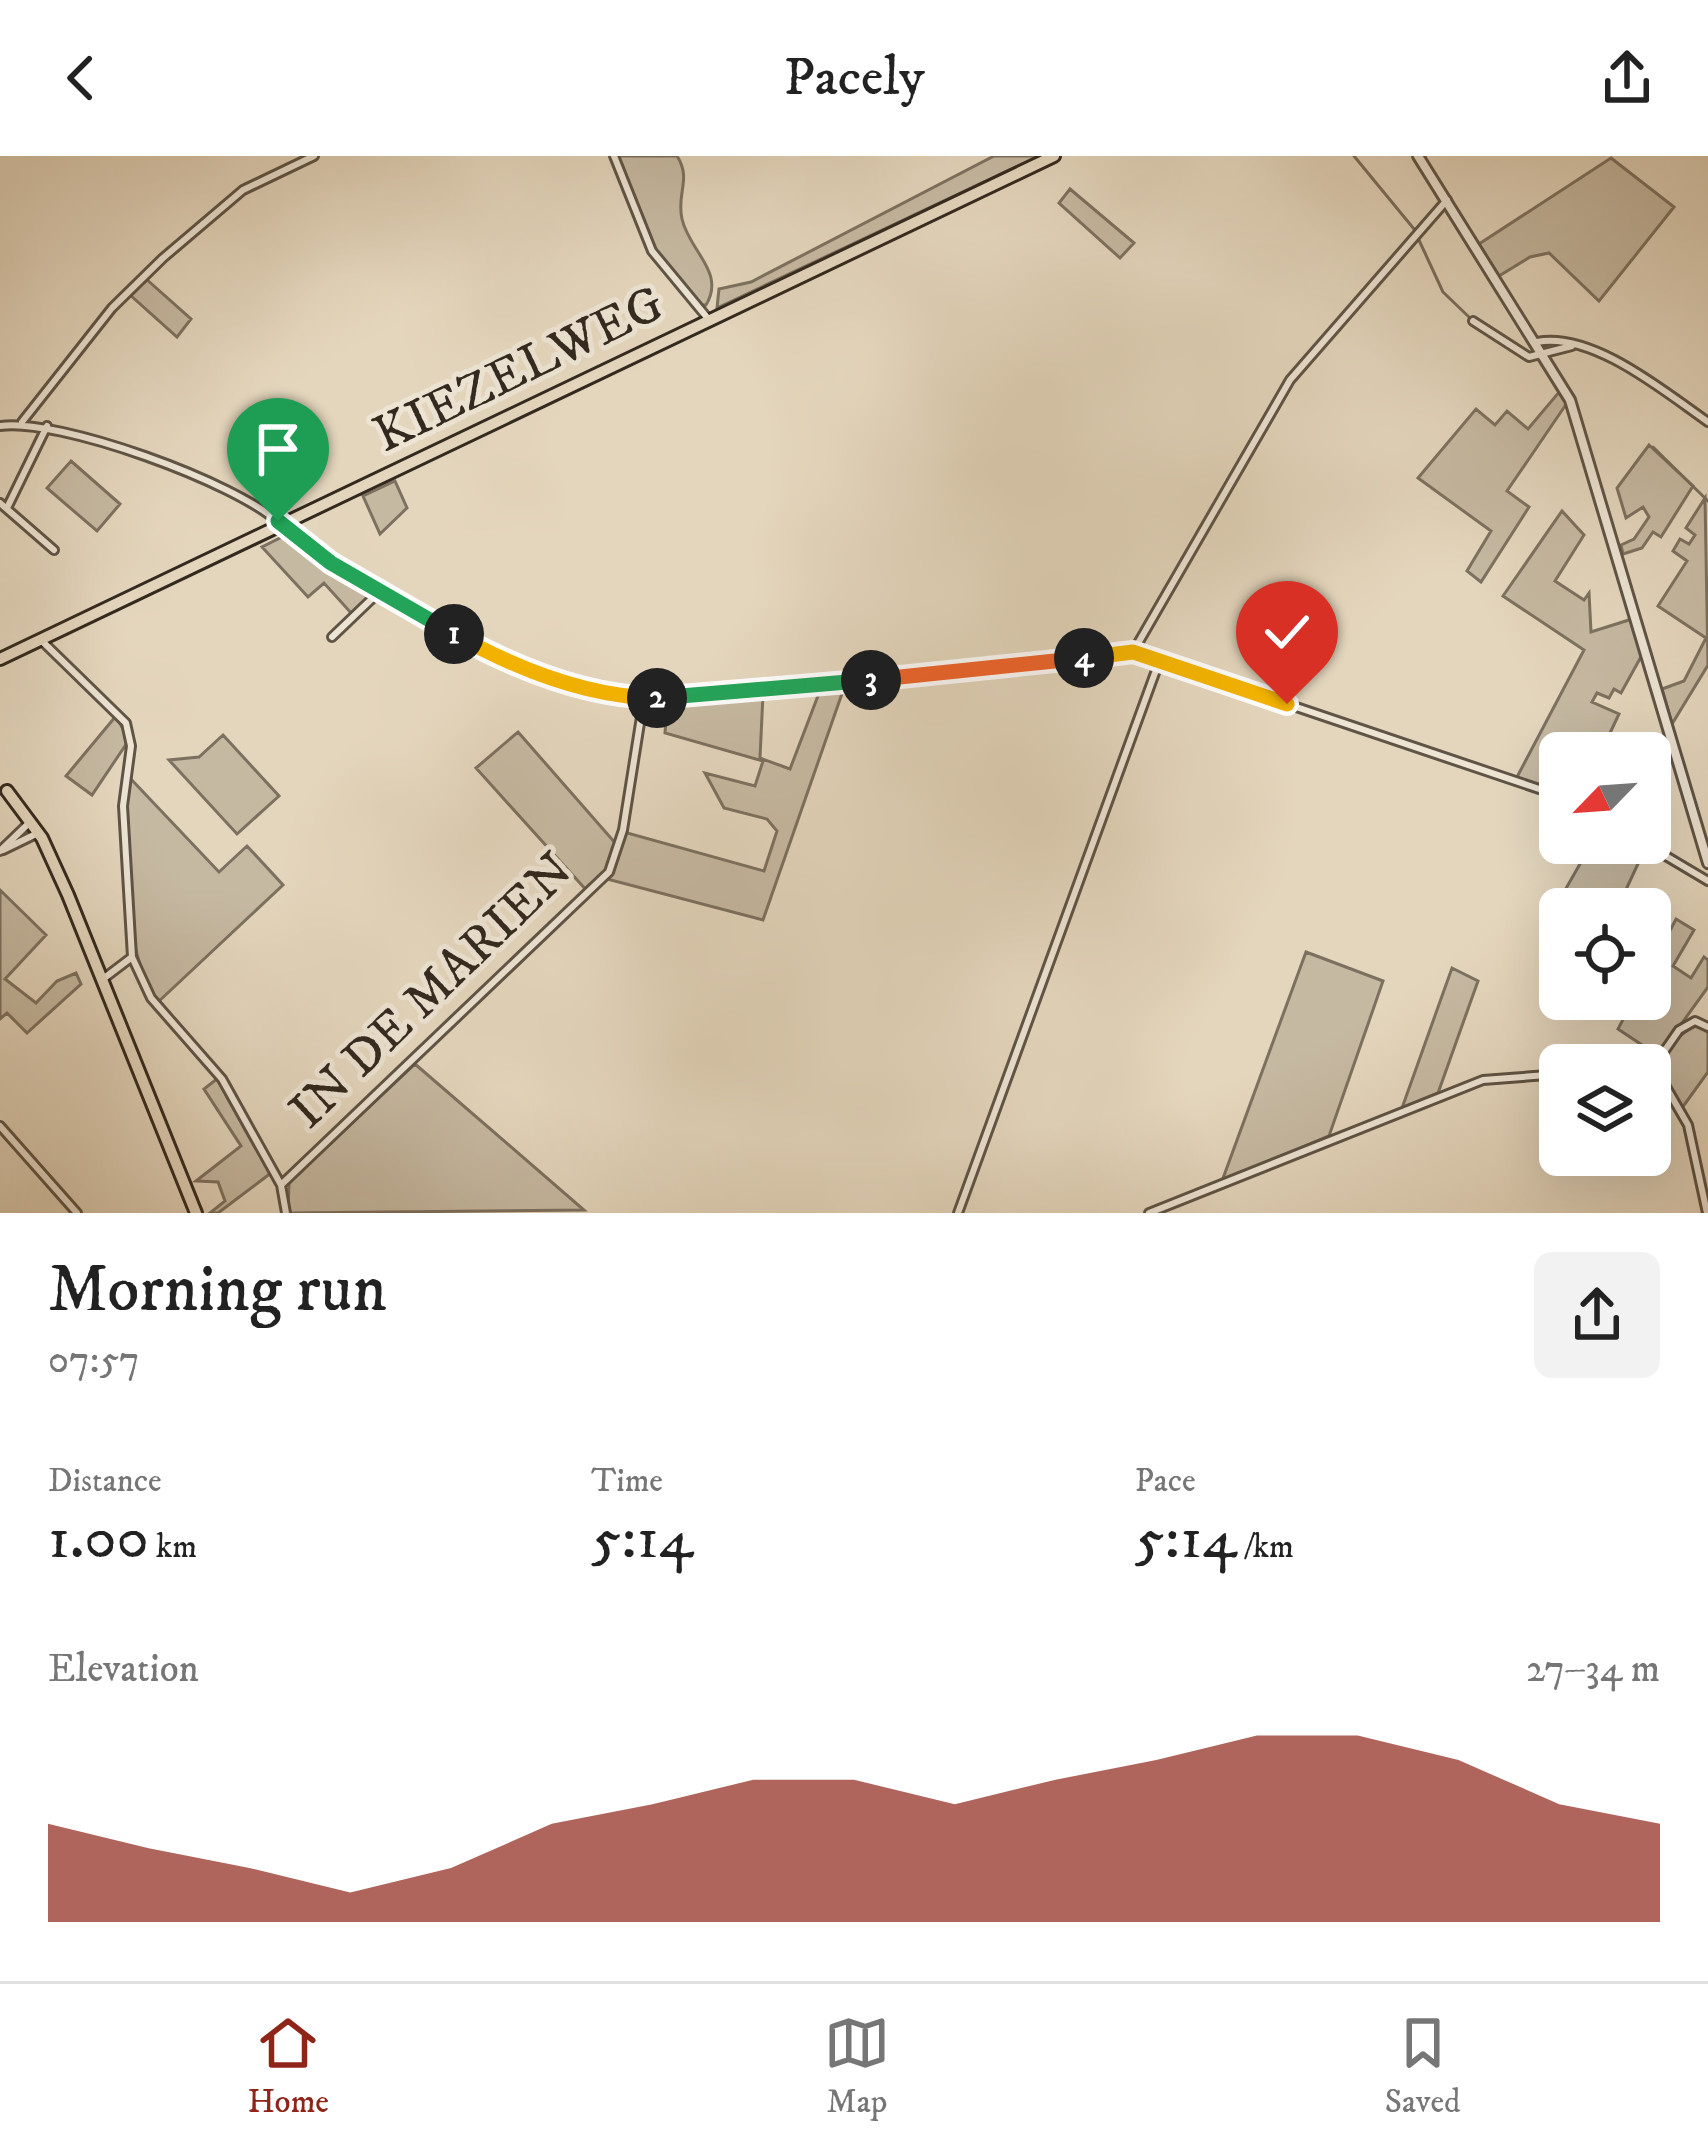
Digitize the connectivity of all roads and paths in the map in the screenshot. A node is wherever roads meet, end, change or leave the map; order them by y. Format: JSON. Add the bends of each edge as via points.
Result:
{"nodes":[{"id":1,"x":314,"y":156,"type":"edge"},
{"id":2,"x":614,"y":156,"type":"edge"},
{"id":3,"x":1054,"y":156,"type":"edge"},
{"id":4,"x":1418,"y":156,"type":"edge"},
{"id":5,"x":1447,"y":200,"type":"junction"},
{"id":6,"x":710,"y":321,"type":"junction"},
{"id":7,"x":1473,"y":321,"type":"dead end"},
{"id":8,"x":1537,"y":342,"type":"junction"},
{"id":9,"x":1572,"y":346,"type":"junction"},
{"id":10,"x":1545,"y":355,"type":"junction"},
{"id":11,"x":22,"y":422,"type":"junction"},
{"id":12,"x":1708,"y":422,"type":"edge"},
{"id":13,"x":0,"y":426,"type":"edge"},
{"id":14,"x":47,"y":426,"type":"junction"},
{"id":15,"x":3,"y":506,"type":"edge"},
{"id":16,"x":285,"y":525,"type":"junction"},
{"id":17,"x":54,"y":550,"type":"dead end"},
{"id":18,"x":379,"y":592,"type":"junction"},
{"id":19,"x":332,"y":637,"type":"dead end"},
{"id":20,"x":43,"y":642,"type":"junction"},
{"id":21,"x":1133,"y":652,"type":"junction"},
{"id":22,"x":0,"y":662,"type":"edge"},
{"id":23,"x":1160,"y":662,"type":"junction"},
{"id":24,"x":644,"y":698,"type":"junction"},
{"id":25,"x":3,"y":785,"type":"edge"},
{"id":26,"x":1539,"y":789,"type":"edge"},
{"id":27,"x":32,"y":829,"type":"junction"},
{"id":28,"x":0,"y":852,"type":"edge"},
{"id":29,"x":1671,"y":859,"type":"edge"},
{"id":30,"x":1708,"y":863,"type":"edge"},
{"id":31,"x":1708,"y":881,"type":"edge"},
{"id":32,"x":131,"y":957,"type":"junction"},
{"id":33,"x":103,"y":979,"type":"junction"},
{"id":34,"x":1708,"y":1028,"type":"edge"},
{"id":35,"x":1669,"y":1044,"type":"edge"},
{"id":36,"x":1539,"y":1076,"type":"edge"},
{"id":37,"x":1671,"y":1097,"type":"edge"},
{"id":38,"x":0,"y":1126,"type":"edge"},
{"id":39,"x":280,"y":1185,"type":"junction"},
{"id":40,"x":77,"y":1213,"type":"edge"},
{"id":41,"x":196,"y":1213,"type":"edge"},
{"id":42,"x":286,"y":1213,"type":"edge"},
{"id":43,"x":958,"y":1213,"type":"edge"},
{"id":44,"x":1149,"y":1213,"type":"edge"},
{"id":45,"x":1707,"y":1213,"type":"edge"}],
"edges":[{"from":1,"to":11,"type":"street","via":[[243,190],[163,258],[112,308]]},
{"from":2,"to":6,"type":"street","via":[[652,251]]},
{"from":3,"to":6,"type":"main road","name":"KIEZELWEG"},
{"from":4,"to":5,"type":"street"},
{"from":5,"to":8,"type":"street"},
{"from":5,"to":21,"type":"street","via":[[1290,380]]},
{"from":6,"to":16,"type":"main road","name":"KIEZELWEG"},
{"from":7,"to":10,"type":"street","via":[[1529,357]]},
{"from":8,"to":9,"type":"street"},
{"from":8,"to":10,"type":"street"},
{"from":9,"to":10,"type":"street"},
{"from":9,"to":12,"type":"street","via":[[1635,370]]},
{"from":10,"to":30,"type":"street","via":[[1581,428]]},
{"from":11,"to":13,"type":"street"},
{"from":11,"to":14,"type":"street"},
{"from":14,"to":15,"type":"street"},
{"from":14,"to":16,"type":"street","via":[[209,480]]},
{"from":15,"to":17,"type":"street"},
{"from":16,"to":18,"type":"street"},
{"from":16,"to":20,"type":"main road","name":"KIEZELWEG"},
{"from":18,"to":19,"type":"street"},
{"from":18,"to":24,"type":"street","via":[[503,661]]},
{"from":20,"to":22,"type":"main road","name":"KIEZELWEG"},
{"from":20,"to":32,"type":"street","via":[[119,713],[130,734],[123,806]]},
{"from":21,"to":23,"type":"street"},
{"from":21,"to":24,"type":"street"},
{"from":23,"to":26,"type":"street"},
{"from":23,"to":43,"type":"street"},
{"from":24,"to":39,"type":"street","name":"IN DE MARIEN","via":[[609,872]]},
{"from":25,"to":27,"type":"main road"},
{"from":27,"to":28,"type":"street"},
{"from":27,"to":28,"type":"street"},
{"from":27,"to":33,"type":"main road"},
{"from":29,"to":31,"type":"street"},
{"from":32,"to":33,"type":"street"},
{"from":32,"to":39,"type":"street","via":[[163,1015],[216,1071]]},
{"from":33,"to":41,"type":"main road"},
{"from":34,"to":35,"type":"street","via":[[1684,1025]]},
{"from":36,"to":44,"type":"street","via":[[1483,1080]]},
{"from":37,"to":45,"type":"street","via":[[1688,1125]]},
{"from":38,"to":40,"type":"street"},
{"from":39,"to":42,"type":"street"}]}
